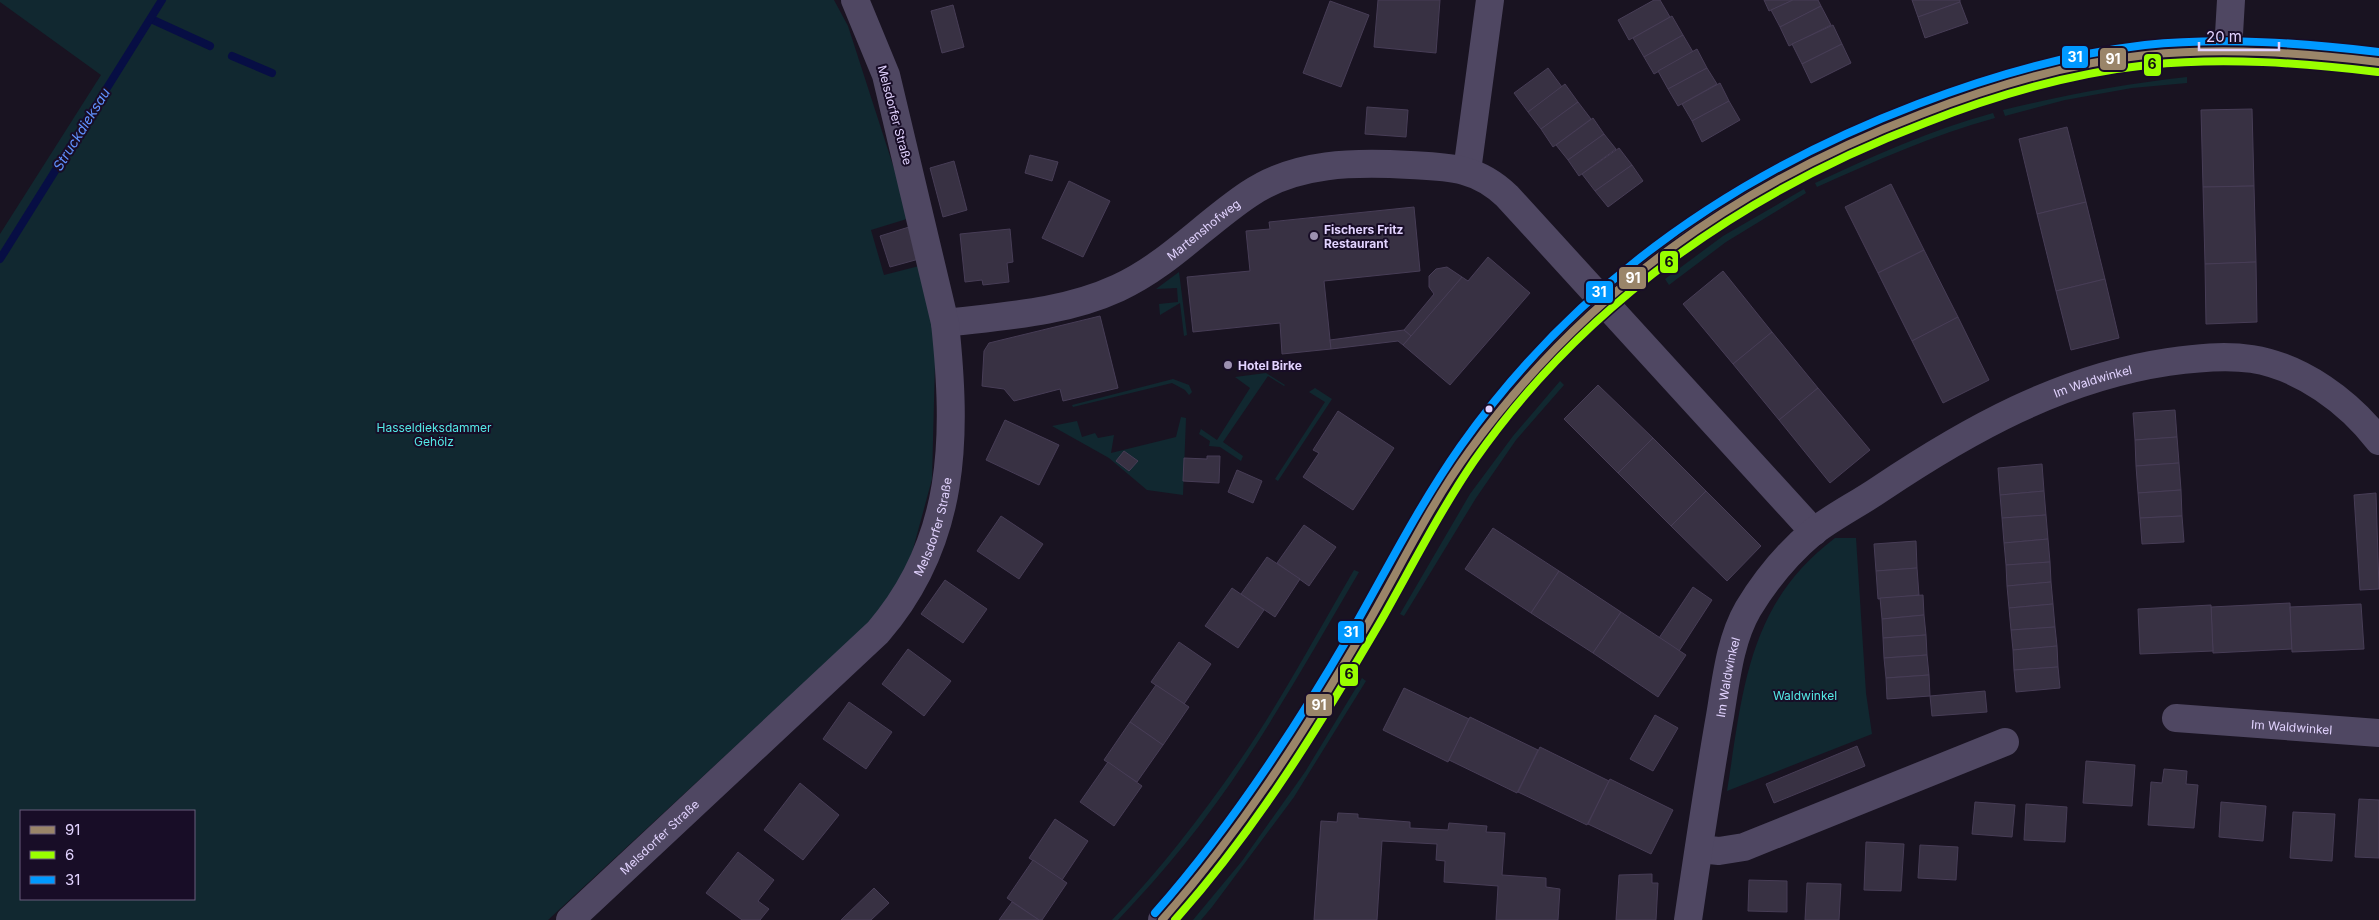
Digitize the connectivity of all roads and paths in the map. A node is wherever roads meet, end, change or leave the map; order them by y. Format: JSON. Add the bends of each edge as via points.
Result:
{"nodes":[{"id":1,"x":855,"y":0,"type":"edge"},
{"id":2,"x":1490,"y":0,"type":"edge"},
{"id":3,"x":2231,"y":0,"type":"edge"},
{"id":4,"x":2228,"y":51,"type":"junction"},
{"id":5,"x":2379,"y":62,"type":"edge"},
{"id":6,"x":1467,"y":171,"type":"junction"},
{"id":7,"x":1602,"y":301,"type":"junction"},
{"id":8,"x":945,"y":323,"type":"junction"},
{"id":9,"x":2379,"y":441,"type":"edge"},
{"id":10,"x":1814,"y":532,"type":"junction"},
{"id":11,"x":2176,"y":718,"type":"dead end"},
{"id":12,"x":2379,"y":732,"type":"edge"},
{"id":13,"x":2005,"y":742,"type":"dead end"},
{"id":14,"x":1699,"y":849,"type":"junction"},
{"id":15,"x":570,"y":920,"type":"edge"},
{"id":16,"x":1162,"y":920,"type":"edge"},
{"id":17,"x":1688,"y":920,"type":"edge"}],
"edges":[{"from":1,"to":8,"type":"street","name":"Melsdorfer Straße","via":[[886,75]]},
{"from":2,"to":6,"type":"street"},
{"from":3,"to":4,"type":"street"},
{"from":4,"to":5,"type":"street"},
{"from":4,"to":7,"type":"street","via":[[2144,56],[2051,73],[1988,90],[1869,134],[1795,168],[1723,209],[1679,239]]},
{"from":6,"to":7,"type":"street","name":"Martenshofweg","via":[[1484,177],[1507,196]]},
{"from":6,"to":8,"type":"street","name":"Martenshofweg","via":[[1370,163],[1317,168],[1290,175],[1250,193],[1158,266],[1098,296],[1054,309]]},
{"from":7,"to":10,"type":"street"},
{"from":7,"to":16,"type":"street","via":[[1518,388],[1469,451],[1280,767],[1232,835]]},
{"from":8,"to":15,"type":"street","name":"Melsdorfer Straße","via":[[951,444],[948,483],[939,520],[904,598],[849,662],[768,733]]},
{"from":9,"to":10,"type":"street","name":"Im Waldwinkel","via":[[2355,413],[2313,382],[2263,362],[2224,356],[2154,364],[2061,390],[1982,426],[1936,451]]},
{"from":10,"to":14,"type":"street","name":"Im Waldwinkel","via":[[1764,586],[1747,610],[1739,630],[1724,690]]},
{"from":11,"to":12,"type":"street","name":"Im Waldwinkel"},
{"from":13,"to":14,"type":"street","via":[[1744,847],[1719,851]]},
{"from":14,"to":17,"type":"street","name":"Im Waldwinkel"}]}
